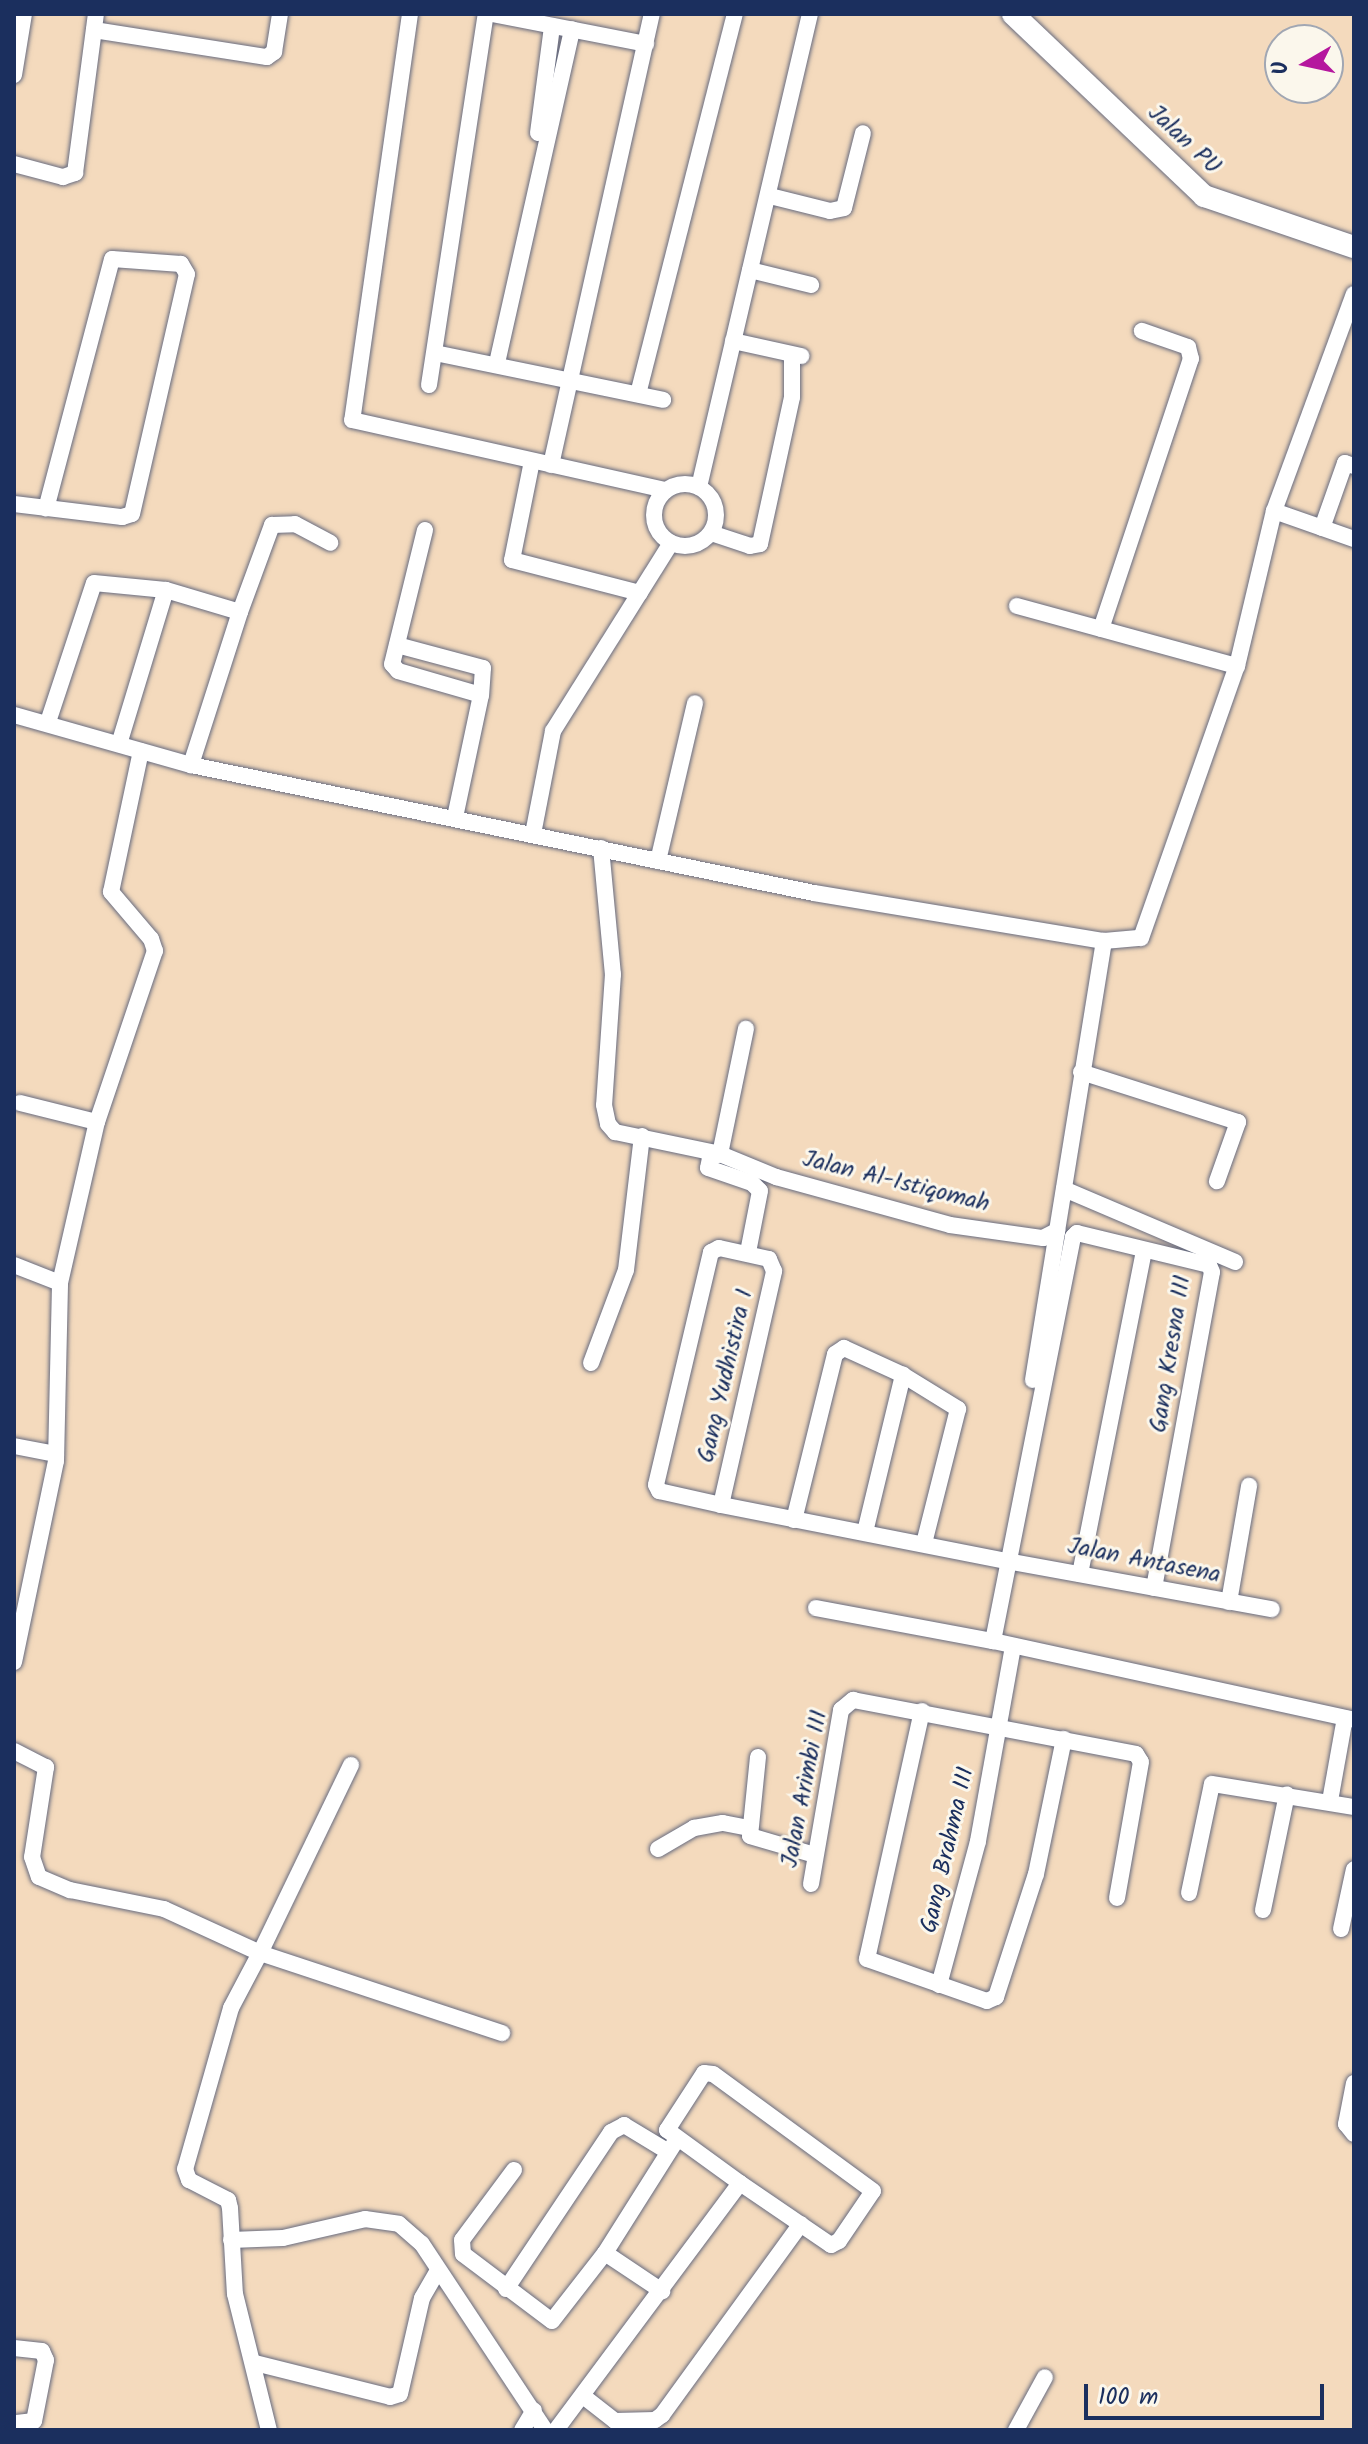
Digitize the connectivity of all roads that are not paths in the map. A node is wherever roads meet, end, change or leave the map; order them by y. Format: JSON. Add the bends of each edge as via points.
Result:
{"nodes":[{"id":1,"x":24,"y":14,"type":"edge"},
{"id":2,"x":280,"y":14,"type":"edge"},
{"id":3,"x":410,"y":14,"type":"edge"},
{"id":4,"x":489,"y":14,"type":"edge"},
{"id":5,"x":652,"y":14,"type":"edge"},
{"id":6,"x":735,"y":14,"type":"edge"},
{"id":7,"x":810,"y":14,"type":"edge"},
{"id":8,"x":1013,"y":14,"type":"edge"},
{"id":9,"x":95,"y":22,"type":"edge"},
{"id":10,"x":552,"y":26,"type":"junction"},
{"id":11,"x":572,"y":29,"type":"junction"},
{"id":12,"x":646,"y":44,"type":"junction"},
{"id":13,"x":14,"y":75,"type":"edge"},
{"id":14,"x":863,"y":133,"type":"dead end"},
{"id":15,"x":14,"y":164,"type":"edge"},
{"id":16,"x":770,"y":196,"type":"junction"},
{"id":17,"x":526,"y":221,"type":"junction"},
{"id":18,"x":1354,"y":247,"type":"edge"},
{"id":19,"x":750,"y":270,"type":"junction"},
{"id":20,"x":811,"y":285,"type":"dead end"},
{"id":21,"x":1354,"y":294,"type":"edge"},
{"id":22,"x":1142,"y":331,"type":"dead end"},
{"id":23,"x":733,"y":341,"type":"junction"},
{"id":24,"x":435,"y":353,"type":"junction"},
{"id":25,"x":497,"y":363,"type":"junction"},
{"id":26,"x":572,"y":379,"type":"junction"},
{"id":27,"x":429,"y":385,"type":"dead end"},
{"id":28,"x":638,"y":394,"type":"junction"},
{"id":29,"x":663,"y":400,"type":"dead end"},
{"id":30,"x":532,"y":461,"type":"junction"},
{"id":31,"x":551,"y":465,"type":"junction"},
{"id":32,"x":1354,"y":466,"type":"edge"},
{"id":33,"x":699,"y":487,"type":"junction"},
{"id":34,"x":666,"y":490,"type":"junction"},
{"id":35,"x":14,"y":504,"type":"edge"},
{"id":36,"x":46,"y":508,"type":"junction"},
{"id":37,"x":1274,"y":511,"type":"junction"},
{"id":38,"x":1322,"y":528,"type":"junction"},
{"id":39,"x":425,"y":530,"type":"dead end"},
{"id":40,"x":711,"y":533,"type":"junction"},
{"id":41,"x":1354,"y":539,"type":"edge"},
{"id":42,"x":330,"y":543,"type":"dead end"},
{"id":43,"x":671,"y":543,"type":"junction"},
{"id":44,"x":166,"y":590,"type":"junction"},
{"id":45,"x":640,"y":593,"type":"junction"},
{"id":46,"x":1017,"y":606,"type":"dead end"},
{"id":47,"x":240,"y":612,"type":"junction"},
{"id":48,"x":1101,"y":629,"type":"junction"},
{"id":49,"x":397,"y":645,"type":"junction"},
{"id":50,"x":1237,"y":666,"type":"junction"},
{"id":51,"x":481,"y":695,"type":"junction"},
{"id":52,"x":695,"y":703,"type":"dead end"},
{"id":53,"x":14,"y":715,"type":"edge"},
{"id":54,"x":48,"y":722,"type":"junction"},
{"id":55,"x":120,"y":741,"type":"junction"},
{"id":56,"x":141,"y":751,"type":"junction"},
{"id":57,"x":191,"y":765,"type":"junction"},
{"id":58,"x":455,"y":817,"type":"junction"},
{"id":59,"x":533,"y":834,"type":"junction"},
{"id":60,"x":601,"y":848,"type":"junction"},
{"id":61,"x":658,"y":861,"type":"junction"},
{"id":62,"x":1104,"y":941,"type":"junction"},
{"id":63,"x":746,"y":1029,"type":"dead end"},
{"id":64,"x":1081,"y":1072,"type":"junction"},
{"id":65,"x":20,"y":1103,"type":"dead end"},
{"id":66,"x":97,"y":1122,"type":"junction"},
{"id":67,"x":642,"y":1136,"type":"junction"},
{"id":68,"x":720,"y":1154,"type":"junction"},
{"id":69,"x":1217,"y":1181,"type":"dead end"},
{"id":70,"x":1064,"y":1189,"type":"junction"},
{"id":71,"x":1065,"y":1234,"type":"junction"},
{"id":72,"x":748,"y":1252,"type":"junction"},
{"id":73,"x":1144,"y":1252,"type":"junction"},
{"id":74,"x":1235,"y":1262,"type":"dead end"},
{"id":75,"x":14,"y":1265,"type":"edge"},
{"id":76,"x":60,"y":1283,"type":"junction"},
{"id":77,"x":591,"y":1363,"type":"dead end"},
{"id":78,"x":903,"y":1375,"type":"junction"},
{"id":79,"x":14,"y":1446,"type":"edge"},
{"id":80,"x":56,"y":1457,"type":"junction"},
{"id":81,"x":1249,"y":1486,"type":"dead end"},
{"id":82,"x":721,"y":1505,"type":"junction"},
{"id":83,"x":794,"y":1520,"type":"junction"},
{"id":84,"x":865,"y":1532,"type":"junction"},
{"id":85,"x":924,"y":1543,"type":"junction"},
{"id":86,"x":1007,"y":1561,"type":"junction"},
{"id":87,"x":1080,"y":1574,"type":"junction"},
{"id":88,"x":1154,"y":1588,"type":"junction"},
{"id":89,"x":1229,"y":1602,"type":"junction"},
{"id":90,"x":816,"y":1608,"type":"dead end"},
{"id":91,"x":1272,"y":1609,"type":"dead end"},
{"id":92,"x":993,"y":1641,"type":"junction"},
{"id":93,"x":1013,"y":1646,"type":"junction"},
{"id":94,"x":14,"y":1662,"type":"edge"},
{"id":95,"x":922,"y":1711,"type":"junction"},
{"id":96,"x":1350,"y":1719,"type":"edge"},
{"id":97,"x":1000,"y":1725,"type":"junction"},
{"id":98,"x":1064,"y":1739,"type":"junction"},
{"id":99,"x":14,"y":1751,"type":"edge"},
{"id":100,"x":758,"y":1757,"type":"dead end"},
{"id":101,"x":351,"y":1765,"type":"dead end"},
{"id":102,"x":1287,"y":1794,"type":"junction"},
{"id":103,"x":1330,"y":1801,"type":"junction"},
{"id":104,"x":1354,"y":1807,"type":"edge"},
{"id":105,"x":748,"y":1828,"type":"junction"},
{"id":106,"x":658,"y":1849,"type":"dead end"},
{"id":107,"x":815,"y":1855,"type":"junction"},
{"id":108,"x":1354,"y":1869,"type":"edge"},
{"id":109,"x":811,"y":1884,"type":"dead end"},
{"id":110,"x":1189,"y":1893,"type":"dead end"},
{"id":111,"x":1117,"y":1898,"type":"dead end"},
{"id":112,"x":1263,"y":1910,"type":"dead end"},
{"id":113,"x":1341,"y":1929,"type":"dead end"},
{"id":114,"x":260,"y":1953,"type":"junction"},
{"id":115,"x":939,"y":1985,"type":"junction"},
{"id":116,"x":502,"y":2033,"type":"dead end"},
{"id":117,"x":1354,"y":2083,"type":"edge"},
{"id":118,"x":1354,"y":2134,"type":"edge"},
{"id":119,"x":672,"y":2145,"type":"junction"},
{"id":120,"x":514,"y":2170,"type":"dead end"},
{"id":121,"x":740,"y":2183,"type":"junction"},
{"id":122,"x":801,"y":2224,"type":"junction"},
{"id":123,"x":231,"y":2240,"type":"junction"},
{"id":124,"x":605,"y":2253,"type":"junction"},
{"id":125,"x":437,"y":2272,"type":"junction"},
{"id":126,"x":506,"y":2289,"type":"junction"},
{"id":127,"x":662,"y":2291,"type":"junction"},
{"id":128,"x":14,"y":2348,"type":"edge"},
{"id":129,"x":255,"y":2363,"type":"junction"},
{"id":130,"x":1045,"y":2377,"type":"dead end"},
{"id":131,"x":583,"y":2396,"type":"junction"},
{"id":132,"x":534,"y":2410,"type":"junction"},
{"id":133,"x":14,"y":2423,"type":"edge"},
{"id":134,"x":269,"y":2430,"type":"edge"},
{"id":135,"x":522,"y":2430,"type":"edge"},
{"id":136,"x":545,"y":2430,"type":"edge"},
{"id":137,"x":556,"y":2430,"type":"edge"},
{"id":138,"x":1016,"y":2430,"type":"edge"}],
"edges":[{"from":1,"to":13,"type":"street"},
{"from":2,"to":9,"type":"street","via":[[274,52],[267,57]]},
{"from":3,"to":30,"type":"street","via":[[350,415],[355,423]]},
{"from":4,"to":10,"type":"street"},
{"from":4,"to":24,"type":"street"},
{"from":5,"to":12,"type":"street"},
{"from":6,"to":28,"type":"street"},
{"from":7,"to":16,"type":"street"},
{"from":8,"to":18,"type":"street","name":"Jalan PU","via":[[1204,196]]},
{"from":9,"to":15,"type":"street","via":[[75,173],[63,177]]},
{"from":10,"to":11,"type":"street"},
{"from":10,"to":17,"type":"street"},
{"from":11,"to":12,"type":"street"},
{"from":11,"to":17,"type":"street"},
{"from":12,"to":26,"type":"street"},
{"from":14,"to":16,"type":"street","via":[[844,208],[830,211]]},
{"from":16,"to":19,"type":"street"},
{"from":17,"to":25,"type":"street"},
{"from":19,"to":20,"type":"street"},
{"from":19,"to":23,"type":"street"},
{"from":21,"to":37,"type":"street"},
{"from":22,"to":48,"type":"street","via":[[1188,347],[1191,359]]},
{"from":23,"to":33,"type":"street"},
{"from":23,"to":40,"type":"street","via":[[796,356],[792,397],[760,544],[750,546]]},
{"from":24,"to":25,"type":"street"},
{"from":24,"to":27,"type":"street"},
{"from":25,"to":26,"type":"street"},
{"from":26,"to":28,"type":"street"},
{"from":26,"to":31,"type":"street"},
{"from":28,"to":29,"type":"street"},
{"from":30,"to":31,"type":"street"},
{"from":30,"to":45,"type":"street","via":[[512,560]]},
{"from":31,"to":34,"type":"street"},
{"from":32,"to":38,"type":"street","via":[[1345,463]]},
{"from":33,"to":34,"type":"street","via":[[682,483]]},
{"from":33,"to":40,"type":"street","via":[[716,507]]},
{"from":34,"to":43,"type":"street","via":[[655,504],[655,522]]},
{"from":35,"to":36,"type":"street"},
{"from":36,"to":36,"type":"street","via":[[132,514],[187,274],[181,264],[112,259]]},
{"from":37,"to":38,"type":"street"},
{"from":37,"to":50,"type":"street"},
{"from":38,"to":41,"type":"street"},
{"from":39,"to":49,"type":"street"},
{"from":40,"to":43,"type":"street","via":[[688,546]]},
{"from":42,"to":47,"type":"street","via":[[295,524],[272,525]]},
{"from":43,"to":45,"type":"street"},
{"from":44,"to":47,"type":"street"},
{"from":44,"to":54,"type":"street","via":[[94,583]]},
{"from":44,"to":55,"type":"street"},
{"from":45,"to":59,"type":"street","via":[[553,731]]},
{"from":46,"to":48,"type":"street"},
{"from":47,"to":57,"type":"street"},
{"from":48,"to":50,"type":"street"},
{"from":49,"to":51,"type":"street","via":[[396,670]]},
{"from":49,"to":51,"type":"street","via":[[483,668]]},
{"from":50,"to":62,"type":"street","via":[[1145,934],[1135,940]]},
{"from":51,"to":58,"type":"street"},
{"from":52,"to":61,"type":"street"},
{"from":53,"to":54,"type":"street"},
{"from":54,"to":55,"type":"street"},
{"from":55,"to":56,"type":"street"},
{"from":56,"to":57,"type":"street"},
{"from":56,"to":66,"type":"street","via":[[111,892],[155,951]]},
{"from":57,"to":58,"type":"street"},
{"from":58,"to":59,"type":"street"},
{"from":59,"to":60,"type":"street"},
{"from":60,"to":61,"type":"street"},
{"from":60,"to":67,"type":"street","name":"Jalan Al-Istiqomah","via":[[613,974],[604,1105],[615,1132]]},
{"from":61,"to":62,"type":"street"},
{"from":62,"to":64,"type":"street"},
{"from":63,"to":68,"type":"street"},
{"from":64,"to":69,"type":"street","via":[[1238,1122]]},
{"from":64,"to":70,"type":"street"},
{"from":65,"to":66,"type":"street"},
{"from":66,"to":76,"type":"street"},
{"from":67,"to":68,"type":"street","name":"Jalan Al-Istiqomah"},
{"from":67,"to":77,"type":"street","via":[[626,1270]]},
{"from":68,"to":71,"type":"street","name":"Jalan Al-Istiqomah","via":[[776,1177],[950,1225],[1043,1238]]},
{"from":68,"to":72,"type":"street","via":[[710,1158],[708,1168],[752,1183],[760,1191]]},
{"from":70,"to":71,"type":"street"},
{"from":70,"to":74,"type":"street"},
{"from":71,"to":73,"type":"street","name":"Gang Kresna III"},
{"from":71,"to":86,"type":"street","via":[[1029,1409],[1034,1430]]},
{"from":72,"to":82,"type":"street","name":"Gang Yudhistira I","via":[[769,1259],[774,1271]]},
{"from":72,"to":82,"type":"street","name":"Jalan Antasena","via":[[711,1252],[656,1485],[659,1491]]},
{"from":73,"to":87,"type":"street"},
{"from":73,"to":88,"type":"street","name":"Gang Kresna III","via":[[1209,1265],[1212,1279]]},
{"from":75,"to":76,"type":"street"},
{"from":76,"to":80,"type":"street"},
{"from":78,"to":83,"type":"street","via":[[849,1349],[835,1354]]},
{"from":78,"to":84,"type":"street"},
{"from":78,"to":85,"type":"street","via":[[958,1409]]},
{"from":79,"to":80,"type":"street"},
{"from":80,"to":94,"type":"street"},
{"from":81,"to":89,"type":"street"},
{"from":82,"to":83,"type":"street","name":"Jalan Antasena"},
{"from":83,"to":84,"type":"street","name":"Jalan Antasena"},
{"from":84,"to":85,"type":"street","name":"Jalan Antasena"},
{"from":85,"to":86,"type":"street","name":"Jalan Antasena"},
{"from":86,"to":87,"type":"street","name":"Jalan Antasena"},
{"from":86,"to":92,"type":"street"},
{"from":87,"to":88,"type":"street","name":"Jalan Antasena"},
{"from":88,"to":89,"type":"street","name":"Jalan Antasena"},
{"from":89,"to":91,"type":"street","name":"Jalan Antasena"},
{"from":90,"to":92,"type":"street"},
{"from":92,"to":93,"type":"street"},
{"from":93,"to":96,"type":"street"},
{"from":93,"to":97,"type":"street","name":"Gang Brahma III"},
{"from":95,"to":97,"type":"street"},
{"from":95,"to":107,"type":"street","name":"Jalan Arimbi III","via":[[846,1703]]},
{"from":95,"to":115,"type":"street","via":[[867,1959]]},
{"from":96,"to":103,"type":"street"},
{"from":97,"to":98,"type":"street"},
{"from":97,"to":115,"type":"street","name":"Gang Brahma III","via":[[978,1841]]},
{"from":98,"to":111,"type":"street","via":[[1136,1754],[1141,1762]]},
{"from":98,"to":115,"type":"street","via":[[1036,1874],[996,1997],[987,2001]]},
{"from":99,"to":114,"type":"street","via":[[46,1767],[32,1857],[39,1877],[70,1890],[164,1909]]},
{"from":100,"to":105,"type":"street"},
{"from":101,"to":114,"type":"street"},
{"from":102,"to":103,"type":"street"},
{"from":102,"to":110,"type":"street","via":[[1212,1784]]},
{"from":102,"to":112,"type":"street"},
{"from":103,"to":104,"type":"street"},
{"from":105,"to":106,"type":"street","via":[[723,1823],[694,1828]]},
{"from":105,"to":107,"type":"street","via":[[756,1840]]},
{"from":107,"to":109,"type":"street","name":"Jalan Arimbi III"},
{"from":108,"to":113,"type":"street"},
{"from":114,"to":116,"type":"street"},
{"from":114,"to":123,"type":"street","via":[[231,2008],[185,2169],[189,2180],[228,2200]]},
{"from":117,"to":118,"type":"street","via":[[1346,2124]]},
{"from":119,"to":121,"type":"street"},
{"from":119,"to":122,"type":"street","via":[[669,2121],[700,2077],[713,2074],[872,2187],[836,2245]]},
{"from":119,"to":124,"type":"street"},
{"from":119,"to":126,"type":"street","via":[[624,2125],[611,2132]]},
{"from":120,"to":126,"type":"street","via":[[462,2240],[467,2259]]},
{"from":121,"to":122,"type":"street"},
{"from":121,"to":127,"type":"street"},
{"from":122,"to":131,"type":"street","via":[[662,2415],[655,2420],[615,2421]]},
{"from":123,"to":125,"type":"street","via":[[260,2241],[383,2220],[413,2233]]},
{"from":123,"to":129,"type":"street","via":[[235,2294]]},
{"from":124,"to":126,"type":"street","via":[[556,2320],[541,2316]]},
{"from":124,"to":127,"type":"street"},
{"from":125,"to":129,"type":"street","via":[[422,2298],[400,2394],[390,2397]]},
{"from":125,"to":132,"type":"street"},
{"from":127,"to":131,"type":"street"},
{"from":128,"to":133,"type":"street","via":[[42,2351],[46,2360],[34,2421]]},
{"from":129,"to":134,"type":"street"},
{"from":130,"to":138,"type":"street"},
{"from":131,"to":137,"type":"street"},
{"from":132,"to":135,"type":"street"},
{"from":132,"to":136,"type":"street"}]}
